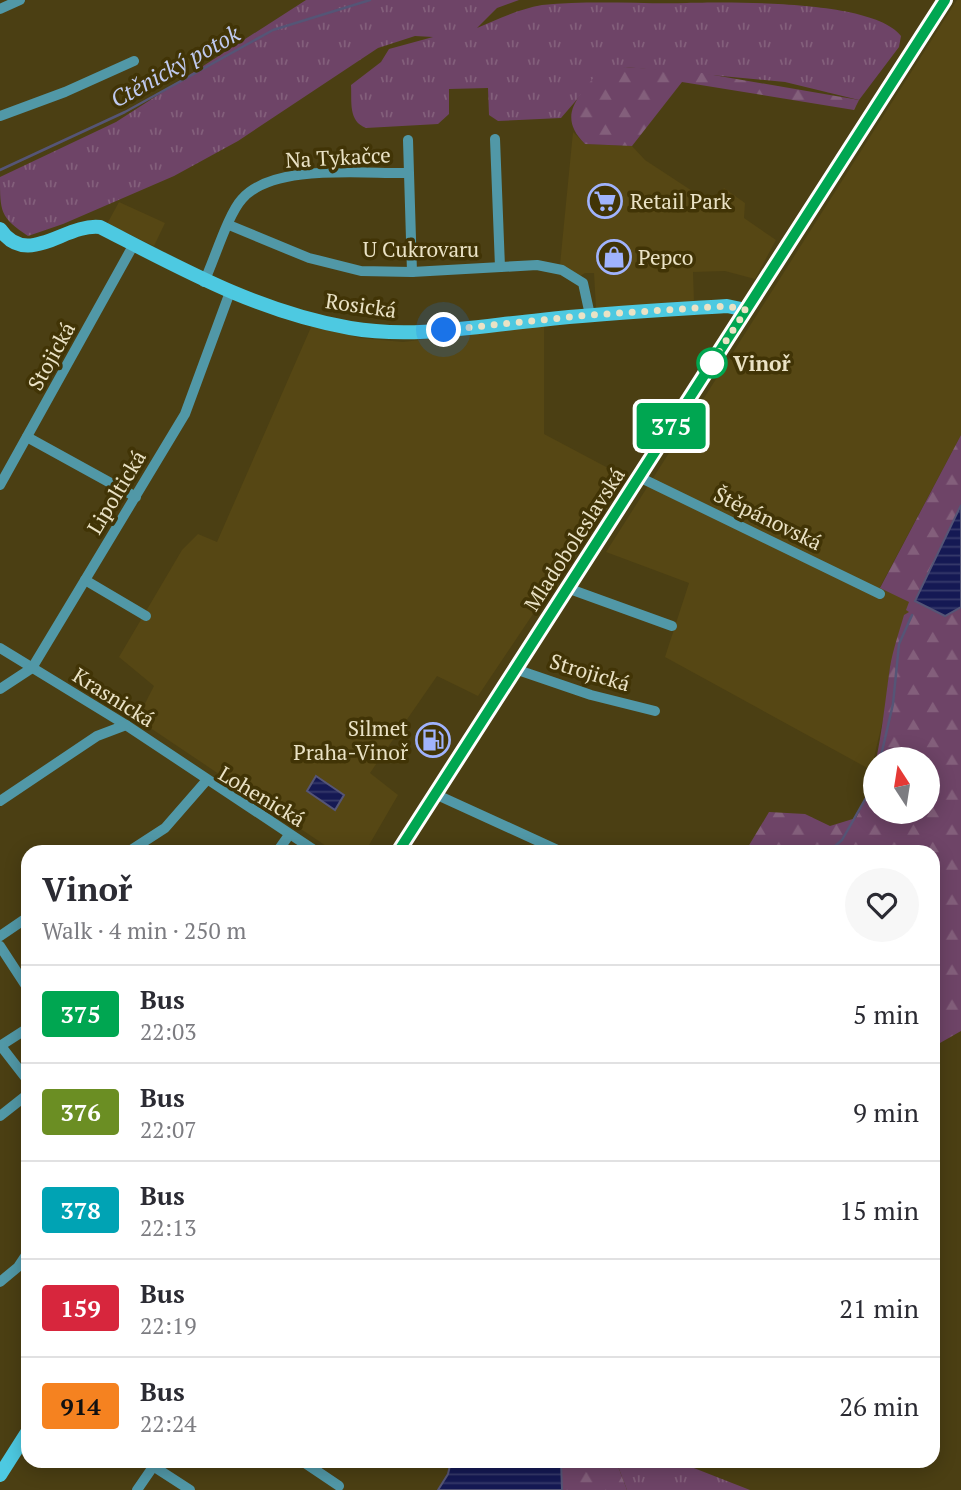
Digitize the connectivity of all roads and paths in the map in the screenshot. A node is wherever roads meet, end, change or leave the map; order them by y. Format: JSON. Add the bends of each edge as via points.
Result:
{"nodes":[{"id":1,"x":20,"y":0,"type":"edge"},
{"id":2,"x":945,"y":0,"type":"edge"},
{"id":3,"x":0,"y":9,"type":"edge"},
{"id":4,"x":134,"y":61,"type":"dead end"},
{"id":5,"x":0,"y":116,"type":"edge"},
{"id":6,"x":495,"y":139,"type":"dead end"},
{"id":7,"x":408,"y":140,"type":"dead end"},
{"id":8,"x":408,"y":173,"type":"junction"},
{"id":9,"x":229,"y":225,"type":"junction"},
{"id":10,"x":0,"y":229,"type":"edge"},
{"id":11,"x":134,"y":244,"type":"junction"},
{"id":12,"x":500,"y":267,"type":"junction"},
{"id":13,"x":412,"y":272,"type":"junction"},
{"id":14,"x":204,"y":282,"type":"junction"},
{"id":15,"x":230,"y":292,"type":"junction"},
{"id":16,"x":746,"y":310,"type":"junction"},
{"id":17,"x":590,"y":315,"type":"junction"},
{"id":18,"x":27,"y":437,"type":"junction"},
{"id":19,"x":639,"y":477,"type":"junction"},
{"id":20,"x":0,"y":485,"type":"edge"},
{"id":21,"x":136,"y":497,"type":"junction"},
{"id":22,"x":85,"y":580,"type":"junction"},
{"id":23,"x":567,"y":588,"type":"junction"},
{"id":24,"x":880,"y":594,"type":"dead end"},
{"id":25,"x":146,"y":615,"type":"dead end"},
{"id":26,"x":672,"y":626,"type":"dead end"},
{"id":27,"x":0,"y":648,"type":"edge"},
{"id":28,"x":32,"y":668,"type":"junction"},
{"id":29,"x":515,"y":669,"type":"junction"},
{"id":30,"x":0,"y":690,"type":"edge"},
{"id":31,"x":655,"y":711,"type":"dead end"},
{"id":32,"x":126,"y":726,"type":"junction"},
{"id":33,"x":206,"y":780,"type":"junction"},
{"id":34,"x":435,"y":794,"type":"junction"},
{"id":35,"x":0,"y":801,"type":"edge"},
{"id":36,"x":289,"y":835,"type":"junction"},
{"id":37,"x":139,"y":845,"type":"edge"},
{"id":38,"x":282,"y":845,"type":"edge"},
{"id":39,"x":305,"y":845,"type":"edge"},
{"id":40,"x":402,"y":845,"type":"edge"},
{"id":41,"x":538,"y":845,"type":"edge"},
{"id":42,"x":21,"y":922,"type":"edge"},
{"id":43,"x":0,"y":936,"type":"edge"},
{"id":44,"x":0,"y":946,"type":"edge"},
{"id":45,"x":21,"y":978,"type":"edge"},
{"id":46,"x":21,"y":1032,"type":"edge"},
{"id":47,"x":0,"y":1046,"type":"edge"},
{"id":48,"x":21,"y":1072,"type":"edge"},
{"id":49,"x":21,"y":1100,"type":"edge"},
{"id":50,"x":0,"y":1116,"type":"edge"},
{"id":51,"x":21,"y":1262,"type":"edge"},
{"id":52,"x":0,"y":1282,"type":"edge"},
{"id":53,"x":21,"y":1442,"type":"edge"},
{"id":54,"x":152,"y":1468,"type":"edge"},
{"id":55,"x":161,"y":1468,"type":"edge"},
{"id":56,"x":312,"y":1468,"type":"edge"},
{"id":57,"x":0,"y":1475,"type":"edge"},
{"id":58,"x":339,"y":1486,"type":"dead end"},
{"id":59,"x":137,"y":1490,"type":"edge"},
{"id":60,"x":191,"y":1490,"type":"edge"}],
"edges":[{"from":1,"to":3,"type":"street"},
{"from":2,"to":16,"type":"main road","name":"Mladoboleslavská"},
{"from":4,"to":5,"type":"street"},
{"from":6,"to":12,"type":"street"},
{"from":7,"to":8,"type":"street"},
{"from":8,"to":9,"type":"street","name":"Na Tykačce","via":[[290,175],[249,192]]},
{"from":8,"to":13,"type":"street"},
{"from":9,"to":13,"type":"street","name":"U Cukrovaru","via":[[309,258],[361,271]]},
{"from":9,"to":14,"type":"street","name":"Na Tykačce"},
{"from":10,"to":11,"type":"main road","name":"Rosická","via":[[21,246],[47,243],[92,226]]},
{"from":11,"to":14,"type":"main road","name":"Rosická"},
{"from":11,"to":18,"type":"street","name":"Stojická"},
{"from":12,"to":13,"type":"street","name":"U Cukrovaru"},
{"from":12,"to":17,"type":"street","name":"U Cukrovaru","via":[[537,265],[562,270],[583,283]]},
{"from":14,"to":15,"type":"main road","name":"Rosická"},
{"from":15,"to":17,"type":"main road","name":"Rosická","via":[[310,319],[401,332]]},
{"from":15,"to":21,"type":"street","name":"Lipoltická","via":[[185,414]]},
{"from":16,"to":17,"type":"main road","name":"Rosická","via":[[727,306]]},
{"from":16,"to":19,"type":"main road","name":"Mladoboleslavská"},
{"from":18,"to":20,"type":"street","name":"Stojická"},
{"from":18,"to":21,"type":"street"},
{"from":19,"to":23,"type":"main road","name":"Mladoboleslavská"},
{"from":19,"to":24,"type":"street","name":"Štěpánovská"},
{"from":21,"to":22,"type":"street","name":"Lipoltická"},
{"from":22,"to":25,"type":"street"},
{"from":22,"to":28,"type":"street","name":"Lipoltická"},
{"from":23,"to":26,"type":"street"},
{"from":23,"to":29,"type":"main road","name":"Mladoboleslavská"},
{"from":27,"to":28,"type":"street","name":"Krasnická"},
{"from":28,"to":30,"type":"street","name":"Lipoltická"},
{"from":28,"to":32,"type":"street","name":"Krasnická"},
{"from":29,"to":31,"type":"street","name":"Strojická"},
{"from":29,"to":34,"type":"main road","name":"Mladoboleslavská"},
{"from":32,"to":33,"type":"street","name":"Krasnická"},
{"from":32,"to":35,"type":"street","via":[[97,736]]},
{"from":33,"to":36,"type":"street","name":"Lohenická"},
{"from":33,"to":37,"type":"street","name":"Lohenická","via":[[165,828]]},
{"from":34,"to":40,"type":"main road","name":"Mladoboleslavská"},
{"from":34,"to":41,"type":"street"},
{"from":36,"to":38,"type":"street"},
{"from":36,"to":39,"type":"street","name":"Lohenická"},
{"from":42,"to":43,"type":"street"},
{"from":44,"to":45,"type":"street"},
{"from":46,"to":47,"type":"street"},
{"from":47,"to":48,"type":"street"},
{"from":49,"to":50,"type":"street"},
{"from":51,"to":52,"type":"street"},
{"from":53,"to":57,"type":"main road"},
{"from":54,"to":59,"type":"street"},
{"from":55,"to":60,"type":"street"},
{"from":56,"to":58,"type":"street"}]}
